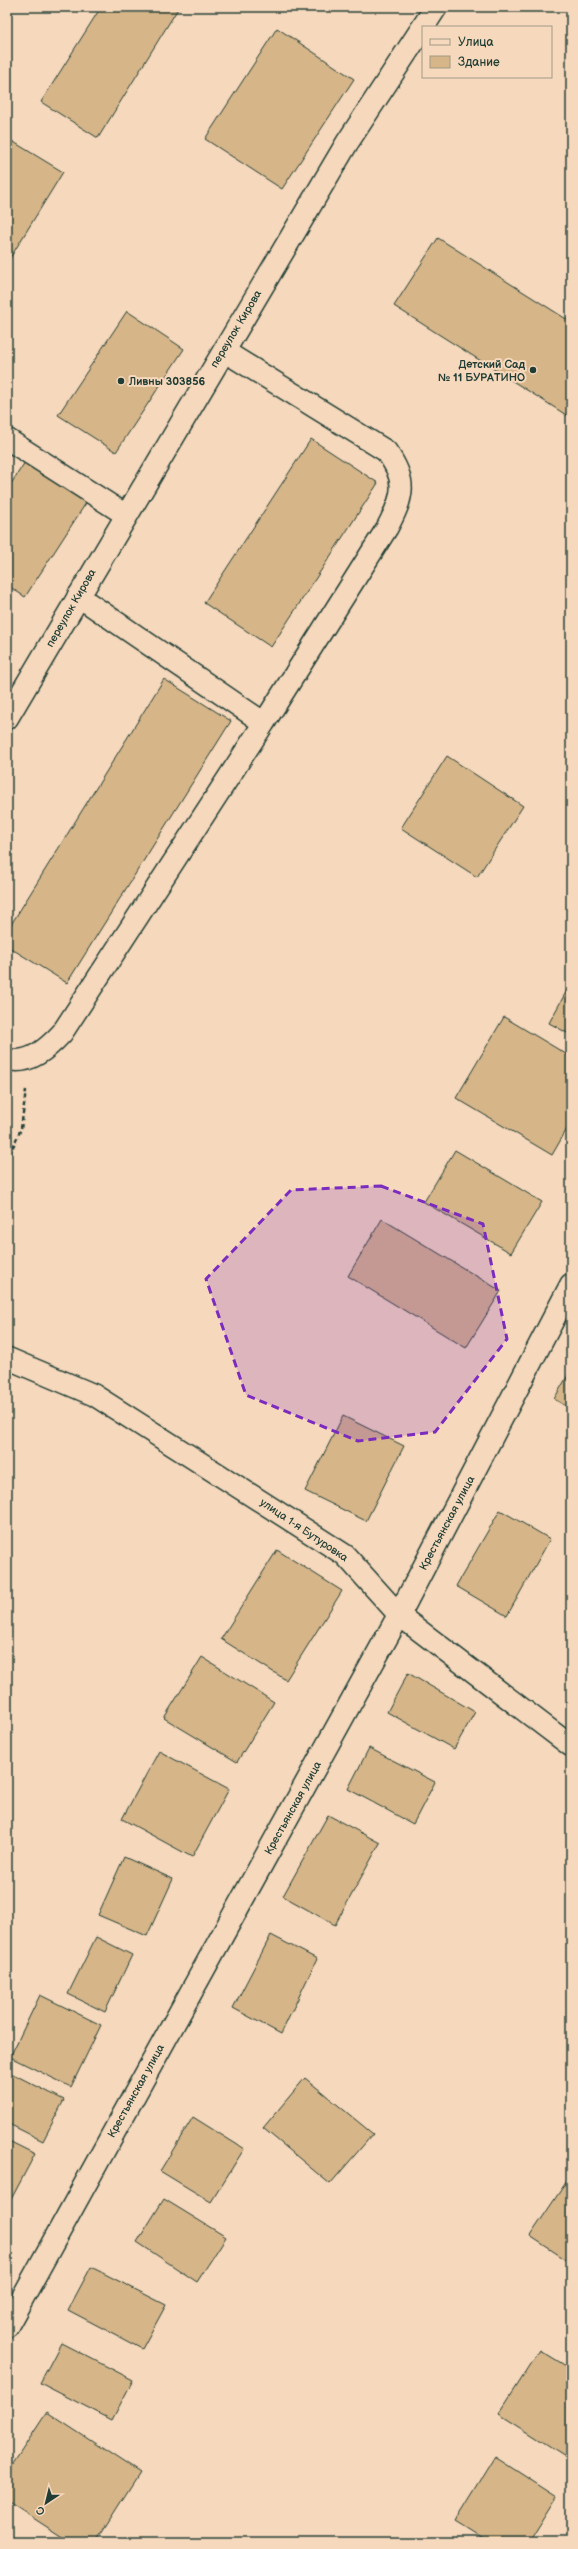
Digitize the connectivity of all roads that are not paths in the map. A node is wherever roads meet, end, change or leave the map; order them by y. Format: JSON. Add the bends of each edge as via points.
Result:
{"nodes":[{"id":1,"x":436,"y":7,"type":"edge"},
{"id":2,"x":424,"y":26,"type":"edge"},
{"id":3,"x":422,"y":29,"type":"edge"},
{"id":4,"x":224,"y":351,"type":"junction"},
{"id":5,"x":7,"y":439,"type":"edge"},
{"id":6,"x":126,"y":515,"type":"junction"},
{"id":7,"x":78,"y":596,"type":"junction"},
{"id":8,"x":7,"y":718,"type":"edge"},
{"id":9,"x":264,"y":723,"type":"junction"},
{"id":10,"x":7,"y":1059,"type":"edge"},
{"id":11,"x":571,"y":1285,"type":"edge"},
{"id":12,"x":7,"y":1358,"type":"edge"},
{"id":13,"x":399,"y":1615,"type":"junction"},
{"id":14,"x":571,"y":1746,"type":"edge"},
{"id":15,"x":7,"y":2326,"type":"edge"}],
"edges":[{"from":1,"to":2,"type":"street","name":"переулок Кирова"},
{"from":3,"to":4,"type":"street","name":"переулок Кирова","via":[[347,144]]},
{"from":4,"to":6,"type":"street","name":"переулок Кирова"},
{"from":4,"to":9,"type":"lane","via":[[386,451],[397,466],[403,484],[398,506],[388,528]]},
{"from":5,"to":6,"type":"lane"},
{"from":6,"to":7,"type":"street","name":"переулок Кирова"},
{"from":7,"to":8,"type":"street","name":"переулок Кирова"},
{"from":7,"to":9,"type":"lane"},
{"from":9,"to":10,"type":"lane","via":[[62,1033],[48,1048],[31,1057]]},
{"from":11,"to":13,"type":"street","name":"Крестьянская улица"},
{"from":12,"to":13,"type":"lane","name":"улица 1-я Бутуровка","via":[[94,1396],[345,1555]]},
{"from":13,"to":14,"type":"lane","name":"улица 1-я Бутуровка"},
{"from":13,"to":15,"type":"street","name":"Крестьянская улица"}]}
